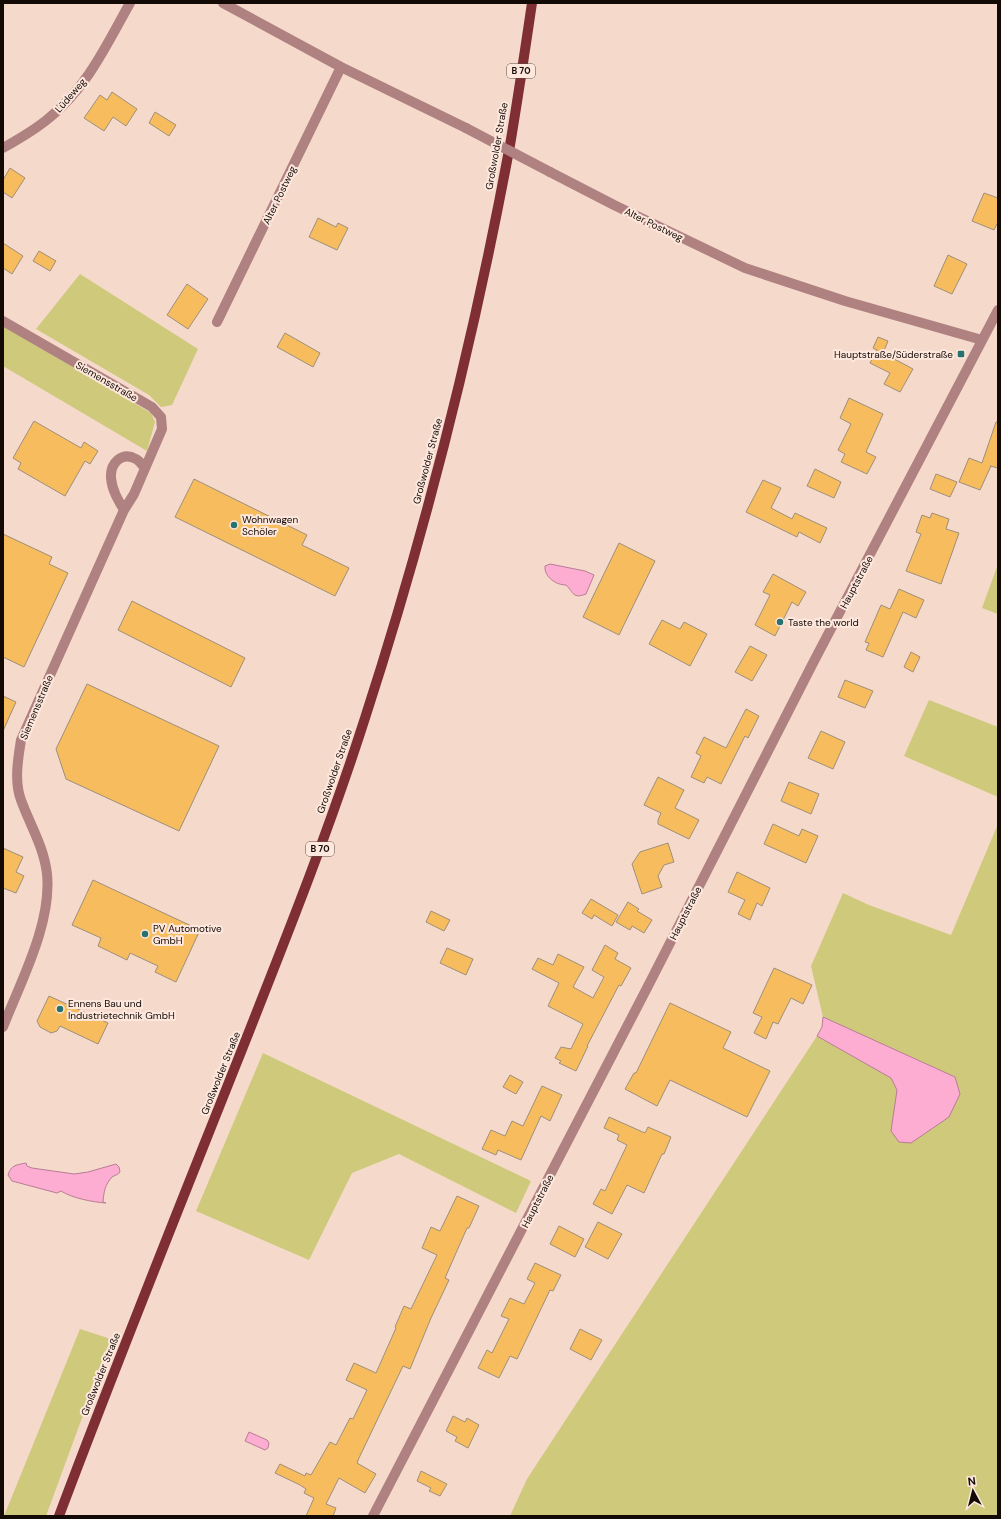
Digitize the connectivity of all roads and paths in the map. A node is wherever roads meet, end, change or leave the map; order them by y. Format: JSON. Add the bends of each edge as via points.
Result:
{"nodes":[{"id":1,"x":130,"y":3,"type":"edge"},
{"id":2,"x":223,"y":3,"type":"edge"},
{"id":3,"x":532,"y":3,"type":"edge"},
{"id":4,"x":341,"y":67,"type":"junction"},
{"id":5,"x":3,"y":148,"type":"edge"},
{"id":6,"x":998,"y":312,"type":"edge"},
{"id":7,"x":3,"y":321,"type":"edge"},
{"id":8,"x":217,"y":322,"type":"dead end"},
{"id":9,"x":982,"y":340,"type":"junction"},
{"id":10,"x":145,"y":468,"type":"junction"},
{"id":11,"x":124,"y":510,"type":"junction"},
{"id":12,"x":3,"y":1027,"type":"edge"},
{"id":13,"x":59,"y":1516,"type":"edge"},
{"id":14,"x":374,"y":1516,"type":"edge"}],
"edges":[{"from":1,"to":5,"type":"street","name":"Lüdeweg","via":[[81,87],[49,118]]},
{"from":2,"to":4,"type":"street","name":"Alter Postweg"},
{"from":3,"to":13,"type":"main road","name":"Großwolder Straße","number":"B 70","via":[[507,160],[446,440],[367,713],[317,857],[94,1421]]},
{"from":4,"to":8,"type":"street","name":"Alter Postweg"},
{"from":4,"to":9,"type":"street","name":"Alter Postweg","bridge":true,"via":[[744,268],[845,301]]},
{"from":6,"to":9,"type":"street","name":"Hauptstraße"},
{"from":7,"to":10,"type":"street","name":"Siemensstraße","via":[[152,407],[161,417],[162,429]]},
{"from":9,"to":14,"type":"street","name":"Hauptstraße","via":[[813,662]]},
{"from":10,"to":11,"type":"street","name":"Siemensstraße"},
{"from":10,"to":11,"type":"street","via":[[138,460],[128,456],[119,458],[114,464],[111,477],[114,492]]},
{"from":11,"to":12,"type":"street","name":"Siemensstraße","via":[[21,740],[16,768],[20,799],[42,848],[47,874],[47,906],[38,940]]}]}
